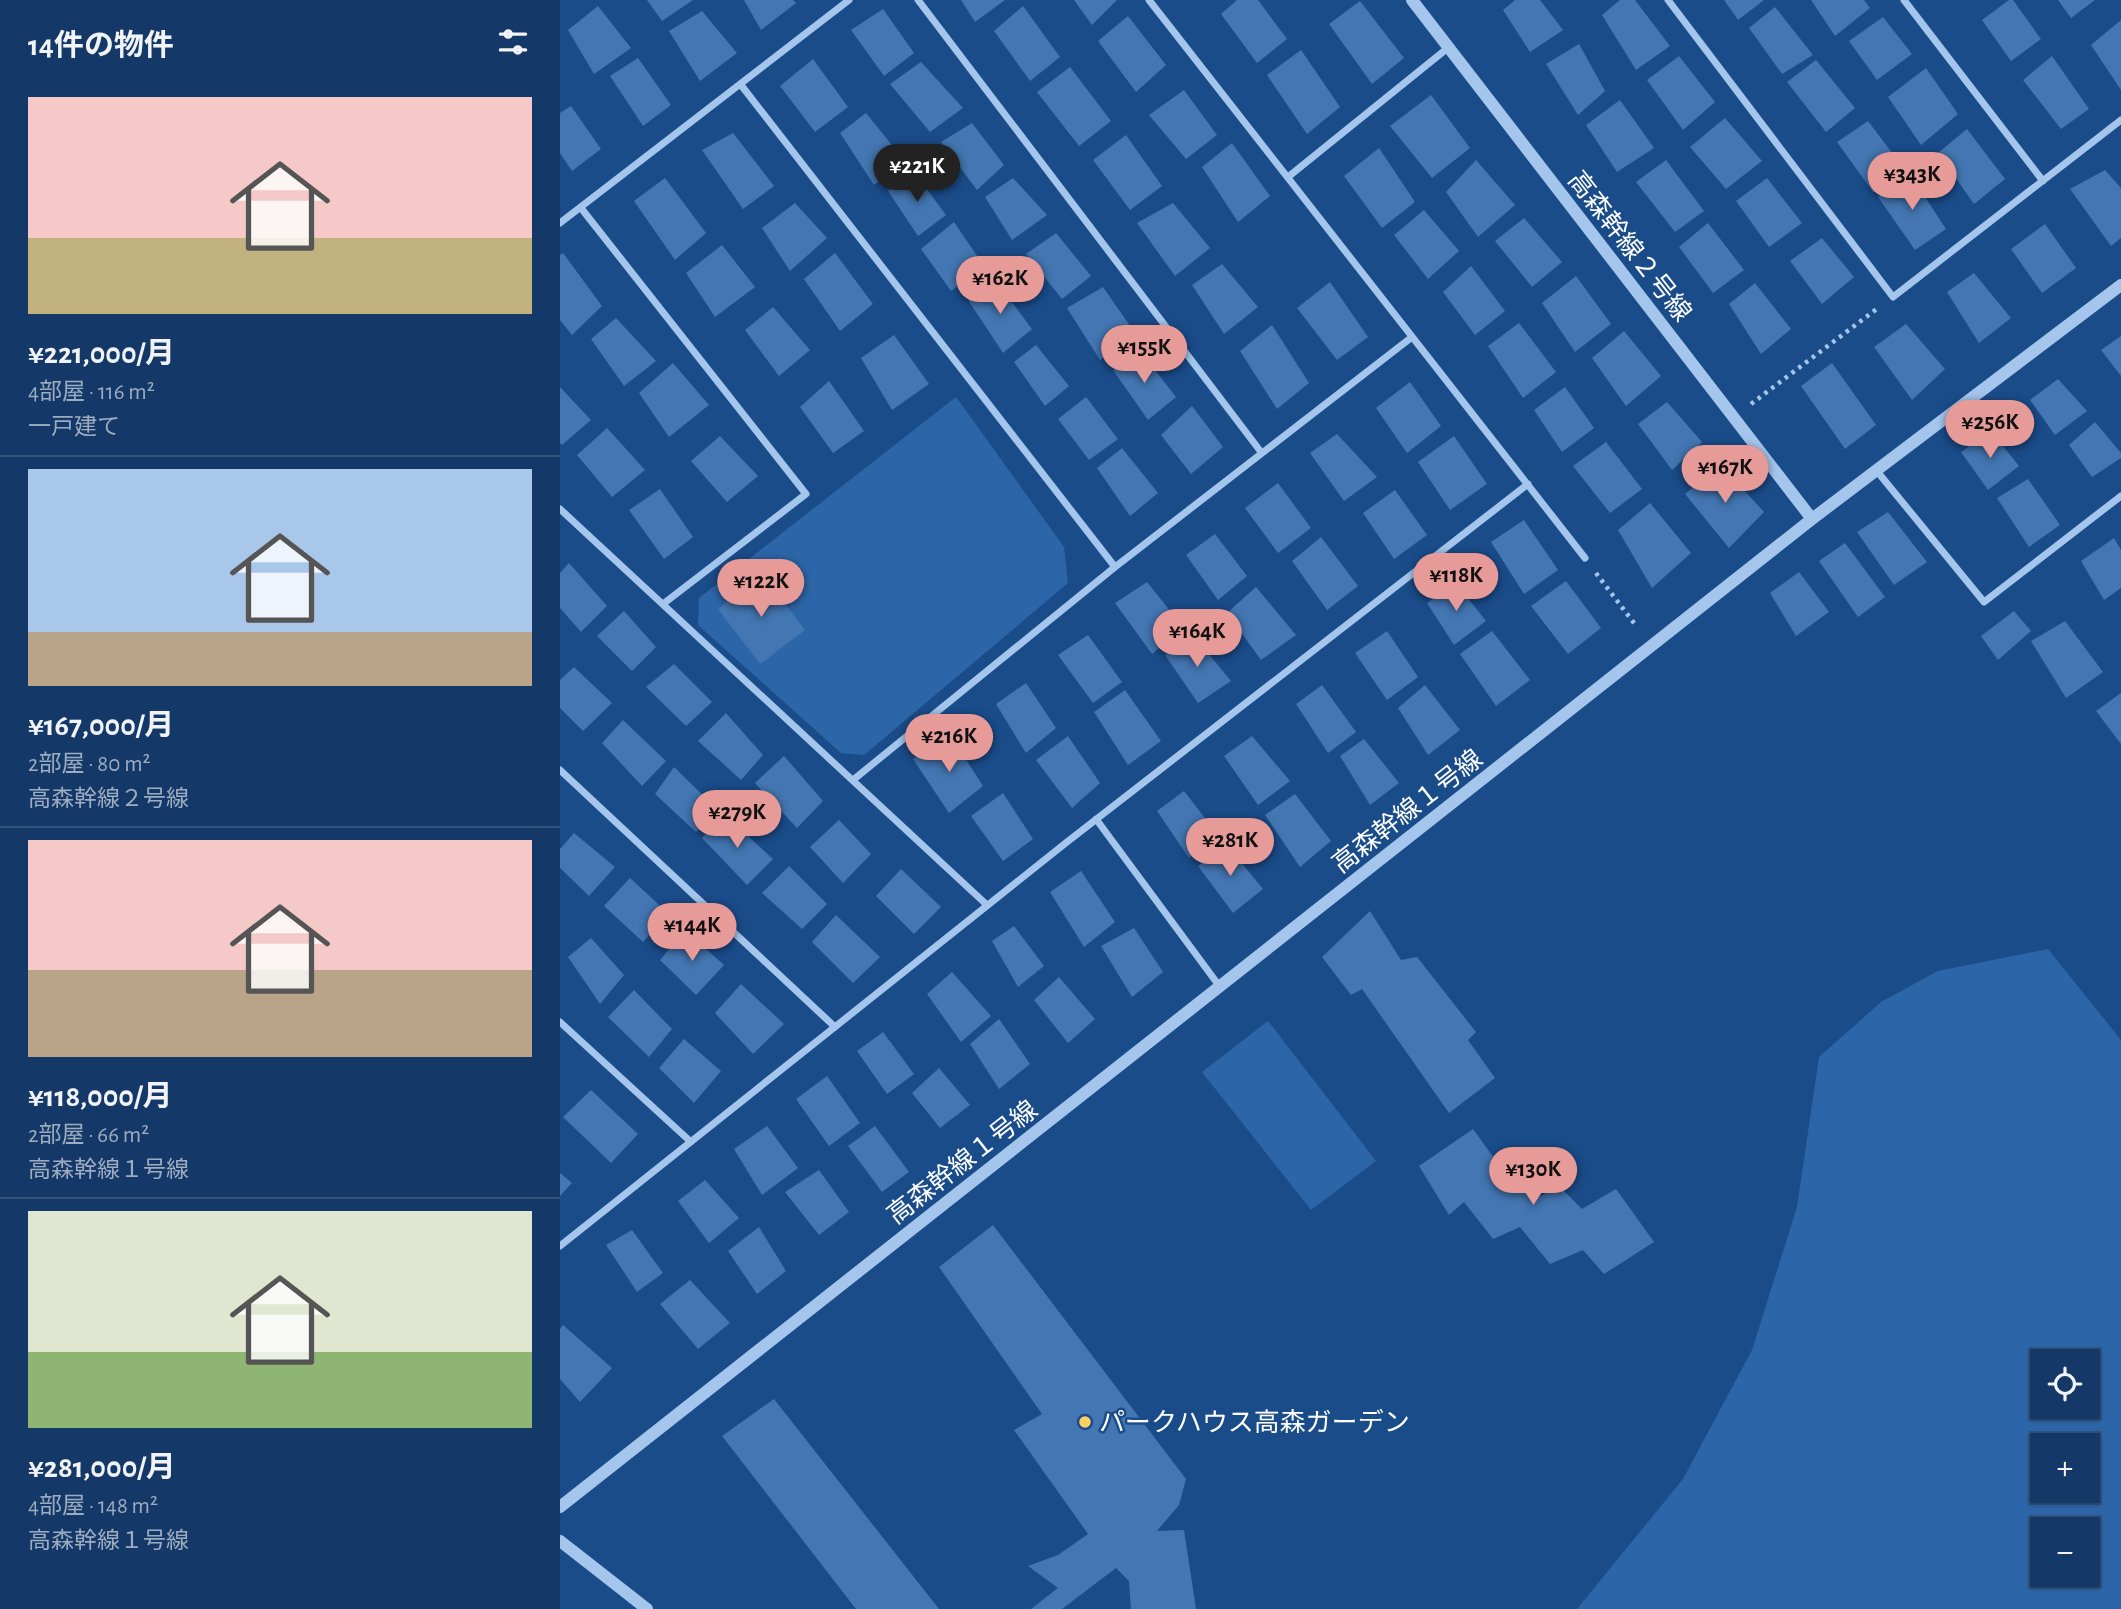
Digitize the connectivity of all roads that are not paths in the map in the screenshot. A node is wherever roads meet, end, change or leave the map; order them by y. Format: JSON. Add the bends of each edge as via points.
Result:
{"nodes":[{"id":1,"x":849,"y":0,"type":"edge"},
{"id":2,"x":918,"y":0,"type":"edge"},
{"id":3,"x":1149,"y":0,"type":"edge"},
{"id":4,"x":1412,"y":0,"type":"edge"},
{"id":5,"x":1668,"y":0,"type":"edge"},
{"id":6,"x":1904,"y":0,"type":"edge"},
{"id":7,"x":1449,"y":47,"type":"junction"},
{"id":8,"x":741,"y":85,"type":"junction"},
{"id":9,"x":2121,"y":120,"type":"edge"},
{"id":10,"x":1288,"y":177,"type":"junction"},
{"id":11,"x":2043,"y":181,"type":"junction"},
{"id":12,"x":581,"y":208,"type":"junction"},
{"id":13,"x":560,"y":223,"type":"edge"},
{"id":14,"x":2121,"y":285,"type":"edge"},
{"id":15,"x":1412,"y":337,"type":"junction"},
{"id":16,"x":1261,"y":452,"type":"junction"},
{"id":17,"x":1876,"y":470,"type":"junction"},
{"id":18,"x":1528,"y":484,"type":"junction"},
{"id":19,"x":2120,"y":500,"type":"edge"},
{"id":20,"x":560,"y":509,"type":"edge"},
{"id":21,"x":1812,"y":519,"type":"junction"},
{"id":22,"x":1585,"y":558,"type":"road end"},
{"id":23,"x":1115,"y":567,"type":"junction"},
{"id":24,"x":663,"y":604,"type":"junction"},
{"id":25,"x":560,"y":770,"type":"edge"},
{"id":26,"x":853,"y":780,"type":"junction"},
{"id":27,"x":1096,"y":820,"type":"junction"},
{"id":28,"x":987,"y":905,"type":"junction"},
{"id":29,"x":1220,"y":988,"type":"junction"},
{"id":30,"x":560,"y":1022,"type":"edge"},
{"id":31,"x":835,"y":1027,"type":"junction"},
{"id":32,"x":691,"y":1142,"type":"junction"},
{"id":33,"x":560,"y":1246,"type":"edge"},
{"id":34,"x":560,"y":1507,"type":"edge"},
{"id":35,"x":560,"y":1541,"type":"edge"},
{"id":36,"x":647,"y":1609,"type":"edge"}],
"edges":[{"from":1,"to":8,"type":"street"},
{"from":2,"to":16,"type":"street"},
{"from":3,"to":10,"type":"street"},
{"from":4,"to":7,"type":"street","name":"高森幹線２号線"},
{"from":5,"to":11,"type":"street","via":[[1893,297]]},
{"from":6,"to":11,"type":"street"},
{"from":7,"to":10,"type":"street"},
{"from":7,"to":21,"type":"street","name":"高森幹線２号線"},
{"from":8,"to":12,"type":"street"},
{"from":8,"to":23,"type":"street"},
{"from":9,"to":11,"type":"street"},
{"from":10,"to":15,"type":"street"},
{"from":12,"to":13,"type":"street"},
{"from":12,"to":24,"type":"street","via":[[806,494]]},
{"from":14,"to":17,"type":"street","name":"高森幹線１号線"},
{"from":15,"to":16,"type":"street"},
{"from":15,"to":18,"type":"street"},
{"from":16,"to":23,"type":"street"},
{"from":17,"to":19,"type":"street","via":[[1984,602]]},
{"from":17,"to":21,"type":"street","name":"高森幹線１号線"},
{"from":18,"to":22,"type":"street"},
{"from":18,"to":27,"type":"street"},
{"from":20,"to":24,"type":"street"},
{"from":21,"to":29,"type":"street","name":"高森幹線１号線"},
{"from":23,"to":26,"type":"street"},
{"from":24,"to":26,"type":"street"},
{"from":25,"to":31,"type":"street"},
{"from":26,"to":28,"type":"street"},
{"from":27,"to":28,"type":"street"},
{"from":27,"to":29,"type":"street"},
{"from":28,"to":31,"type":"street"},
{"from":29,"to":34,"type":"street","name":"高森幹線１号線"},
{"from":30,"to":32,"type":"street"},
{"from":31,"to":32,"type":"street"},
{"from":32,"to":33,"type":"street"},
{"from":35,"to":36,"type":"street"}]}
